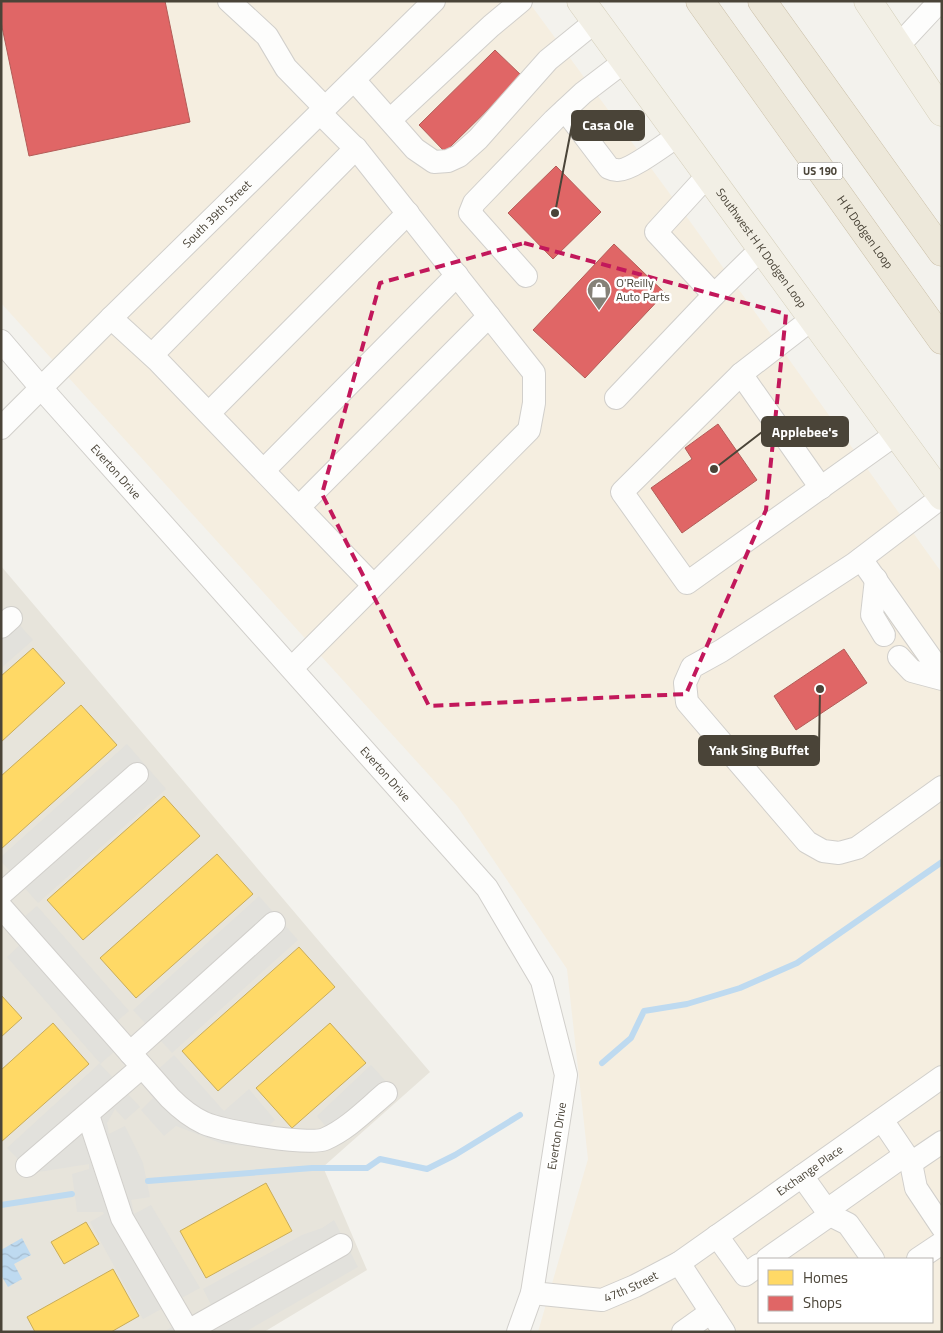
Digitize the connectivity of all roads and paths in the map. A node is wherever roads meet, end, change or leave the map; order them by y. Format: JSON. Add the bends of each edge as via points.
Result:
{"nodes":[{"id":1,"x":229,"y":1,"type":"edge"},
{"id":2,"x":521,"y":1,"type":"edge"},
{"id":3,"x":700,"y":1,"type":"edge"},
{"id":4,"x":762,"y":1,"type":"edge"},
{"id":5,"x":868,"y":1,"type":"edge"},
{"id":6,"x":940,"y":1,"type":"edge"},
{"id":7,"x":420,"y":6,"type":"edge"},
{"id":8,"x":589,"y":11,"type":"edge"},
{"id":9,"x":898,"y":46,"type":"junction"},
{"id":10,"x":625,"y":61,"type":"junction"},
{"id":11,"x":354,"y":80,"type":"junction"},
{"id":12,"x":564,"y":110,"type":"junction"},
{"id":13,"x":322,"y":111,"type":"junction"},
{"id":14,"x":942,"y":112,"type":"edge"},
{"id":15,"x":390,"y":120,"type":"junction"},
{"id":16,"x":679,"y":136,"type":"junction"},
{"id":17,"x":356,"y":148,"type":"junction"},
{"id":18,"x":708,"y":175,"type":"junction"},
{"id":19,"x":408,"y":213,"type":"junction"},
{"id":20,"x":761,"y":249,"type":"junction"},
{"id":21,"x":942,"y":252,"type":"edge"},
{"id":22,"x":457,"y":276,"type":"junction"},
{"id":23,"x":526,"y":276,"type":"dead end"},
{"id":24,"x":714,"y":296,"type":"junction"},
{"id":25,"x":489,"y":316,"type":"junction"},
{"id":26,"x":111,"y":318,"type":"junction"},
{"id":27,"x":812,"y":319,"type":"junction"},
{"id":28,"x":942,"y":340,"type":"edge"},
{"id":29,"x":1,"y":341,"type":"edge"},
{"id":30,"x":152,"y":355,"type":"junction"},
{"id":31,"x":741,"y":374,"type":"junction"},
{"id":32,"x":42,"y":389,"type":"junction"},
{"id":33,"x":616,"y":398,"type":"dead end"},
{"id":34,"x":209,"y":413,"type":"junction"},
{"id":35,"x":1,"y":428,"type":"edge"},
{"id":36,"x":896,"y":434,"type":"junction"},
{"id":37,"x":264,"y":470,"type":"junction"},
{"id":38,"x":821,"y":488,"type":"junction"},
{"id":39,"x":942,"y":497,"type":"edge"},
{"id":40,"x":299,"y":508,"type":"junction"},
{"id":41,"x":861,"y":558,"type":"junction"},
{"id":42,"x":876,"y":579,"type":"junction"},
{"id":43,"x":374,"y":585,"type":"junction"},
{"id":44,"x":884,"y":635,"type":"dead end"},
{"id":45,"x":899,"y":657,"type":"dead end"},
{"id":46,"x":292,"y":668,"type":"junction"},
{"id":47,"x":942,"y":674,"type":"edge"},
{"id":48,"x":942,"y":679,"type":"edge"},
{"id":49,"x":137,"y":774,"type":"dead end"},
{"id":50,"x":942,"y":787,"type":"edge"},
{"id":51,"x":1,"y":894,"type":"edge"},
{"id":52,"x":4,"y":914,"type":"edge"},
{"id":53,"x":274,"y":923,"type":"dead end"},
{"id":54,"x":136,"y":1060,"type":"junction"},
{"id":55,"x":942,"y":1077,"type":"edge"},
{"id":56,"x":386,"y":1093,"type":"dead end"},
{"id":57,"x":88,"y":1115,"type":"junction"},
{"id":58,"x":882,"y":1120,"type":"junction"},
{"id":59,"x":942,"y":1142,"type":"edge"},
{"id":60,"x":908,"y":1159,"type":"junction"},
{"id":61,"x":27,"y":1166,"type":"dead end"},
{"id":62,"x":802,"y":1176,"type":"junction"},
{"id":63,"x":828,"y":1213,"type":"junction"},
{"id":64,"x":942,"y":1226,"type":"edge"},
{"id":65,"x":717,"y":1236,"type":"junction"},
{"id":66,"x":942,"y":1243,"type":"edge"},
{"id":67,"x":341,"y":1245,"type":"dead end"},
{"id":68,"x":768,"y":1258,"type":"edge"},
{"id":69,"x":872,"y":1258,"type":"edge"},
{"id":70,"x":920,"y":1258,"type":"edge"},
{"id":71,"x":679,"y":1263,"type":"junction"},
{"id":72,"x":758,"y":1266,"type":"edge"},
{"id":73,"x":532,"y":1293,"type":"junction"},
{"id":74,"x":711,"y":1312,"type":"junction"},
{"id":75,"x":187,"y":1331,"type":"edge"},
{"id":76,"x":518,"y":1332,"type":"edge"},
{"id":77,"x":683,"y":1332,"type":"edge"},
{"id":78,"x":724,"y":1332,"type":"edge"}],
"edges":[{"from":1,"to":13,"type":"street","via":[[267,36],[286,68]]},
{"from":2,"to":15,"type":"street"},
{"from":3,"to":28,"type":"highway","name":"H K Dodgen Loop","number":"US 190"},
{"from":4,"to":21,"type":"highway"},
{"from":5,"to":9,"type":"main road"},
{"from":6,"to":9,"type":"street"},
{"from":7,"to":11,"type":"street","name":"South 39th Street"},
{"from":8,"to":10,"type":"main road","name":"Southwest H K Dodgen Loop"},
{"from":8,"to":15,"type":"street","via":[[478,139],[459,156],[434,162],[415,149]]},
{"from":9,"to":14,"type":"main road"},
{"from":10,"to":12,"type":"street"},
{"from":10,"to":16,"type":"main road","name":"Southwest H K Dodgen Loop"},
{"from":11,"to":13,"type":"street","name":"South 39th Street"},
{"from":11,"to":15,"type":"street"},
{"from":12,"to":16,"type":"street","via":[[609,168],[616,171],[634,164]]},
{"from":12,"to":23,"type":"street","via":[[474,203],[470,213]]},
{"from":13,"to":17,"type":"street"},
{"from":13,"to":26,"type":"street","name":"South 39th Street"},
{"from":16,"to":18,"type":"main road","name":"Southwest H K Dodgen Loop"},
{"from":17,"to":19,"type":"street"},
{"from":17,"to":30,"type":"street"},
{"from":18,"to":20,"type":"main road","name":"Southwest H K Dodgen Loop"},
{"from":18,"to":24,"type":"street","via":[[656,232]]},
{"from":19,"to":22,"type":"street"},
{"from":19,"to":34,"type":"street"},
{"from":20,"to":24,"type":"street"},
{"from":20,"to":27,"type":"main road","name":"Southwest H K Dodgen Loop"},
{"from":22,"to":25,"type":"street"},
{"from":22,"to":37,"type":"street"},
{"from":24,"to":33,"type":"street"},
{"from":25,"to":40,"type":"street"},
{"from":25,"to":43,"type":"street","via":[[534,373],[534,403],[528,430]]},
{"from":26,"to":30,"type":"street"},
{"from":26,"to":32,"type":"street","name":"South 39th Street"},
{"from":27,"to":31,"type":"street"},
{"from":27,"to":36,"type":"main road","name":"Southwest H K Dodgen Loop"},
{"from":29,"to":32,"type":"street","name":"Everton Drive"},
{"from":30,"to":34,"type":"street"},
{"from":31,"to":38,"type":"street"},
{"from":31,"to":38,"type":"street","via":[[622,492],[687,583]]},
{"from":32,"to":35,"type":"street","name":"South 39th Street"},
{"from":32,"to":46,"type":"street","name":"Everton Drive"},
{"from":34,"to":37,"type":"street"},
{"from":36,"to":38,"type":"street"},
{"from":36,"to":39,"type":"main road","name":"Southwest H K Dodgen Loop"},
{"from":37,"to":40,"type":"street"},
{"from":39,"to":41,"type":"street"},
{"from":40,"to":43,"type":"street"},
{"from":41,"to":42,"type":"street"},
{"from":41,"to":50,"type":"street","via":[[692,667],[685,683],[687,702],[807,842],[823,851],[839,853],[857,848]]},
{"from":42,"to":44,"type":"street","via":[[872,614]]},
{"from":42,"to":47,"type":"street"},
{"from":43,"to":46,"type":"street"},
{"from":45,"to":48,"type":"street","via":[[912,671]]},
{"from":46,"to":73,"type":"street","name":"Everton Drive","via":[[487,888],[542,981],[566,1075]]},
{"from":49,"to":51,"type":"street"},
{"from":52,"to":54,"type":"street"},
{"from":53,"to":54,"type":"street"},
{"from":54,"to":56,"type":"street","via":[[180,1108],[204,1123],[226,1130],[306,1142],[323,1140],[338,1133]]},
{"from":54,"to":57,"type":"street"},
{"from":55,"to":58,"type":"street","name":"Exchange Place"},
{"from":57,"to":61,"type":"street"},
{"from":57,"to":75,"type":"street","via":[[122,1218]]},
{"from":58,"to":60,"type":"street"},
{"from":58,"to":62,"type":"street","name":"Exchange Place"},
{"from":59,"to":60,"type":"street"},
{"from":60,"to":63,"type":"street"},
{"from":60,"to":64,"type":"street","via":[[916,1188]]},
{"from":62,"to":63,"type":"street"},
{"from":62,"to":65,"type":"street","name":"Exchange Place"},
{"from":63,"to":68,"type":"street"},
{"from":63,"to":69,"type":"street","via":[[848,1224]]},
{"from":65,"to":71,"type":"street","name":"Exchange Place"},
{"from":65,"to":72,"type":"street","via":[[744,1275]]},
{"from":66,"to":70,"type":"street"},
{"from":67,"to":75,"type":"street"},
{"from":71,"to":73,"type":"street","name":"47th Street","via":[[602,1300]]},
{"from":71,"to":74,"type":"street"},
{"from":73,"to":76,"type":"street"},
{"from":74,"to":77,"type":"street"},
{"from":74,"to":78,"type":"street"}]}
